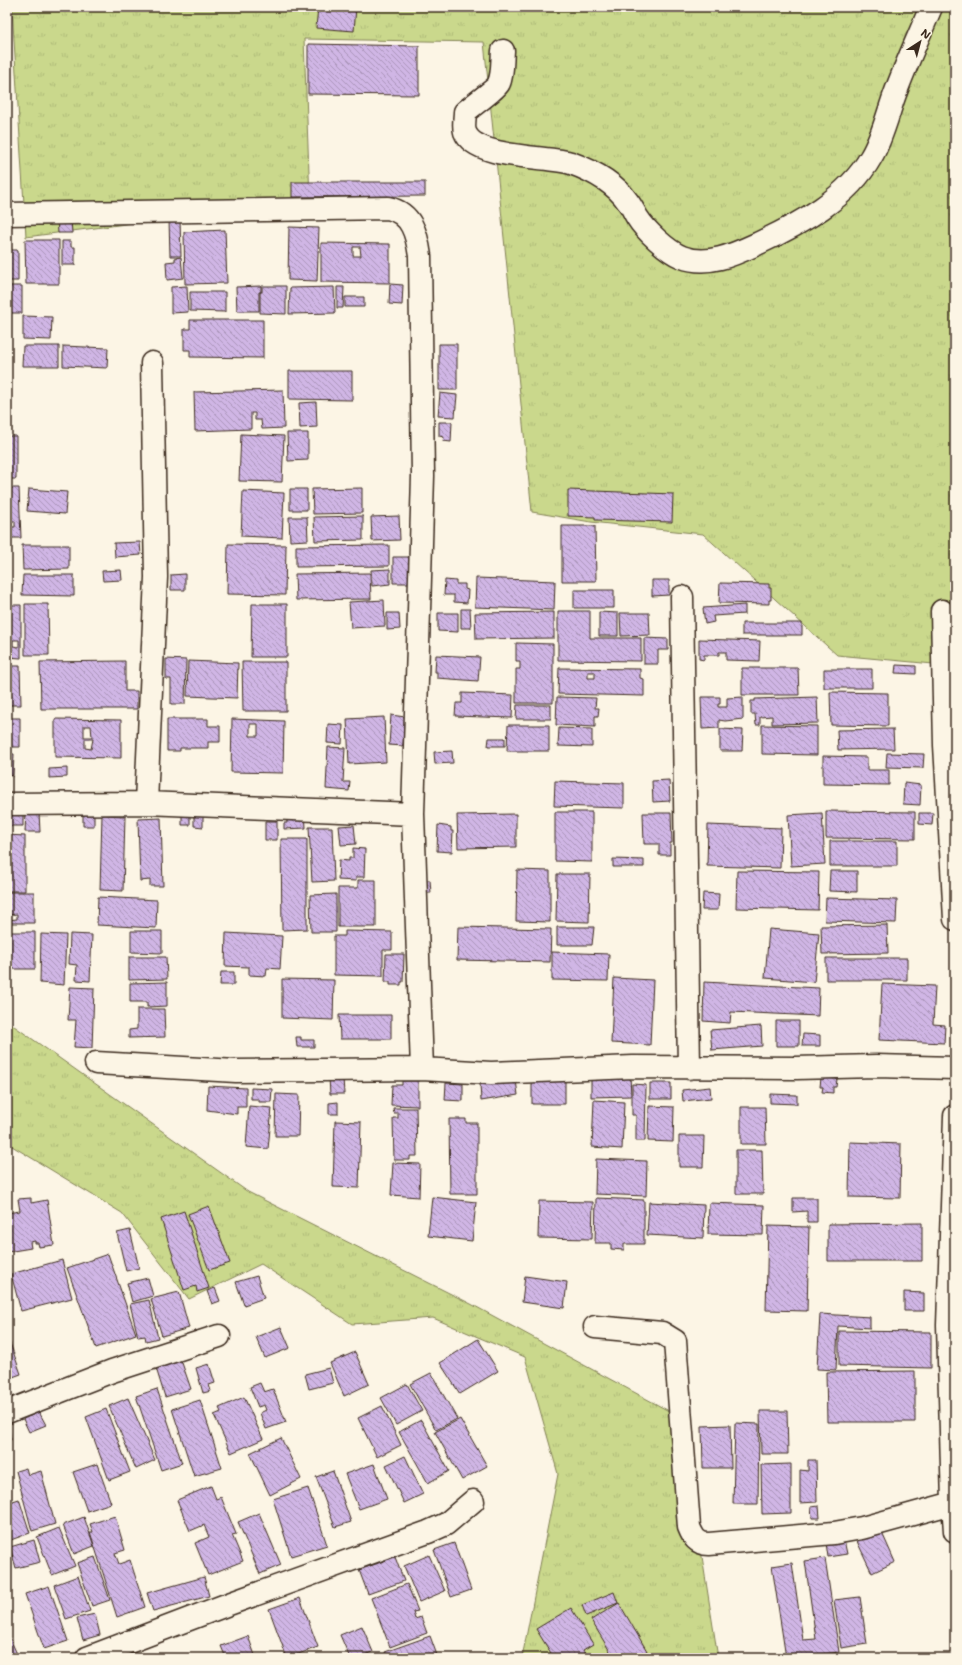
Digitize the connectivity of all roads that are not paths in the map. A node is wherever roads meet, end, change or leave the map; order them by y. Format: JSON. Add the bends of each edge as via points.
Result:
{"nodes":[{"id":1,"x":931,"y":7,"type":"edge"},
{"id":2,"x":503,"y":51,"type":"dead end"},
{"id":3,"x":7,"y":214,"type":"edge"},
{"id":4,"x":152,"y":363,"type":"dead end"},
{"id":5,"x":682,"y":597,"type":"dead end"},
{"id":6,"x":942,"y":611,"type":"dead end"},
{"id":7,"x":7,"y":804,"type":"edge"},
{"id":8,"x":146,"y":804,"type":"junction"},
{"id":9,"x":413,"y":814,"type":"junction"},
{"id":10,"x":955,"y":919,"type":"edge"},
{"id":11,"x":96,"y":1063,"type":"dead end"},
{"id":12,"x":689,"y":1068,"type":"junction"},
{"id":13,"x":955,"y":1068,"type":"edge"},
{"id":14,"x":422,"y":1069,"type":"junction"},
{"id":15,"x":955,"y":1116,"type":"edge"},
{"id":16,"x":595,"y":1327,"type":"dead end"},
{"id":17,"x":219,"y":1336,"type":"dead end"},
{"id":18,"x":7,"y":1412,"type":"edge"},
{"id":19,"x":473,"y":1501,"type":"dead end"},
{"id":20,"x":953,"y":1503,"type":"junction"},
{"id":21,"x":955,"y":1531,"type":"edge"},
{"id":22,"x":87,"y":1658,"type":"edge"}],
"edges":[{"from":1,"to":2,"type":"street","via":[[872,156],[852,182],[830,201],[777,234],[718,259],[698,260],[682,257],[666,248],[638,218],[618,191],[599,175],[563,161],[500,153],[469,138],[464,131],[465,112],[500,82]]},
{"from":3,"to":9,"type":"street","via":[[388,208],[403,214],[412,225],[418,238],[420,256],[423,476]]},
{"from":4,"to":8,"type":"street","via":[[156,577]]},
{"from":5,"to":12,"type":"street"},
{"from":6,"to":10,"type":"street","via":[[945,745]]},
{"from":7,"to":8,"type":"street"},
{"from":8,"to":9,"type":"street"},
{"from":9,"to":14,"type":"street"},
{"from":11,"to":14,"type":"street","via":[[236,1071]]},
{"from":12,"to":13,"type":"street"},
{"from":12,"to":14,"type":"street","via":[[633,1067],[491,1073]]},
{"from":15,"to":20,"type":"street","via":[[948,1325]]},
{"from":16,"to":20,"type":"street","via":[[662,1333],[675,1341],[689,1527],[697,1541],[710,1544],[834,1533]]},
{"from":17,"to":18,"type":"street","via":[[112,1371]]},
{"from":19,"to":22,"type":"street","via":[[446,1524],[428,1532]]},
{"from":20,"to":21,"type":"street"}]}
